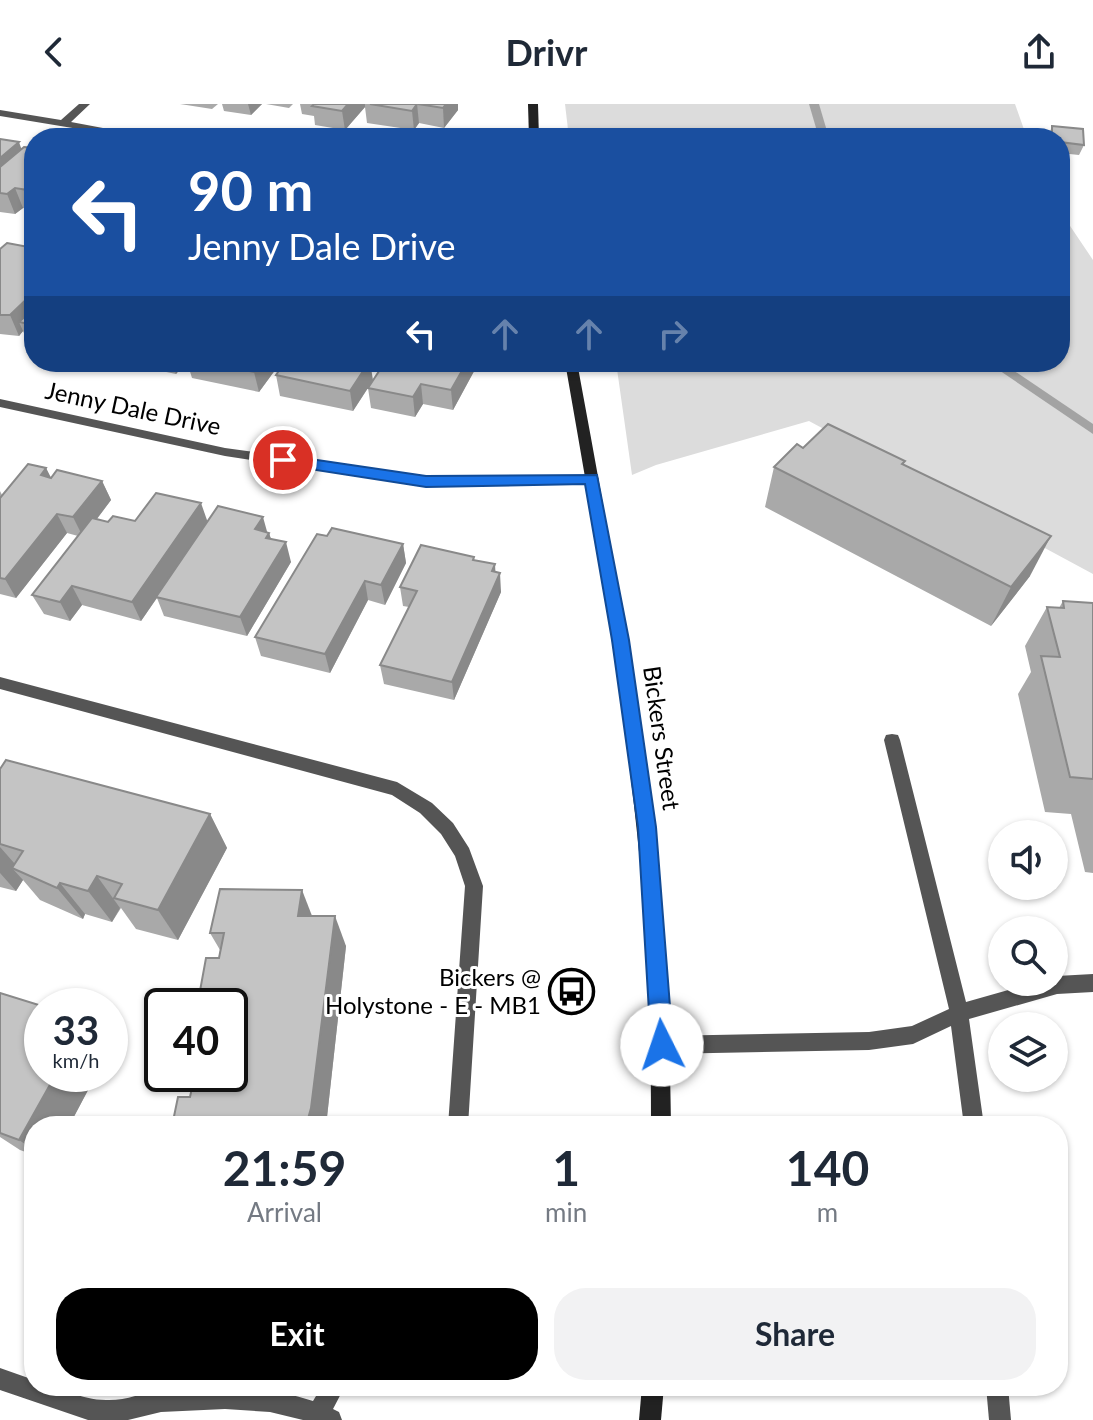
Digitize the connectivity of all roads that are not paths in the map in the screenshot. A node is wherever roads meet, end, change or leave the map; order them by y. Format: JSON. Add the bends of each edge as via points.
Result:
{"nodes":[{"id":1,"x":85,"y":104,"type":"edge"},
{"id":2,"x":533,"y":104,"type":"edge"},
{"id":3,"x":0,"y":113,"type":"edge"},
{"id":4,"x":64,"y":123,"type":"junction"},
{"id":5,"x":93,"y":128,"type":"edge"},
{"id":6,"x":534,"y":128,"type":"edge"},
{"id":7,"x":573,"y":372,"type":"edge"},
{"id":8,"x":0,"y":403,"type":"edge"},
{"id":9,"x":592,"y":479,"type":"junction"},
{"id":10,"x":0,"y":683,"type":"edge"},
{"id":11,"x":892,"y":740,"type":"dead end"},
{"id":12,"x":1093,"y":983,"type":"edge"},
{"id":13,"x":959,"y":1013,"type":"junction"},
{"id":14,"x":662,"y":1045,"type":"junction"},
{"id":15,"x":459,"y":1116,"type":"edge"},
{"id":16,"x":661,"y":1116,"type":"edge"},
{"id":17,"x":973,"y":1116,"type":"edge"},
{"id":18,"x":0,"y":1379,"type":"edge"},
{"id":19,"x":24,"y":1387,"type":"edge"},
{"id":20,"x":49,"y":1396,"type":"edge"},
{"id":21,"x":331,"y":1396,"type":"edge"},
{"id":22,"x":652,"y":1396,"type":"edge"},
{"id":23,"x":998,"y":1396,"type":"edge"},
{"id":24,"x":106,"y":1416,"type":"edge"},
{"id":25,"x":325,"y":1417,"type":"edge"},
{"id":26,"x":650,"y":1420,"type":"edge"},
{"id":27,"x":1000,"y":1420,"type":"edge"}],
"edges":[{"from":1,"to":4,"type":"street"},
{"from":2,"to":6,"type":"street"},
{"from":3,"to":4,"type":"street"},
{"from":4,"to":5,"type":"street"},
{"from":7,"to":9,"type":"street","name":"Bickers Street"},
{"from":8,"to":9,"type":"street","name":"Jenny Dale Drive","via":[[225,452],[426,481]]},
{"from":9,"to":14,"type":"street","name":"Bickers Street","via":[[647,827]]},
{"from":10,"to":15,"type":"street","via":[[397,789],[452,831],[467,857],[474,886]]},
{"from":11,"to":13,"type":"street"},
{"from":12,"to":13,"type":"street","via":[[1057,985]]},
{"from":13,"to":14,"type":"street","via":[[913,1035],[869,1041]]},
{"from":13,"to":17,"type":"street"},
{"from":14,"to":16,"type":"street","name":"Bickers Street"},
{"from":18,"to":19,"type":"street"},
{"from":20,"to":24,"type":"street"},
{"from":21,"to":25,"type":"street"},
{"from":22,"to":26,"type":"street"},
{"from":23,"to":27,"type":"street"},
{"from":24,"to":25,"type":"street","via":[[162,1401],[214,1399],[255,1400]]}]}
